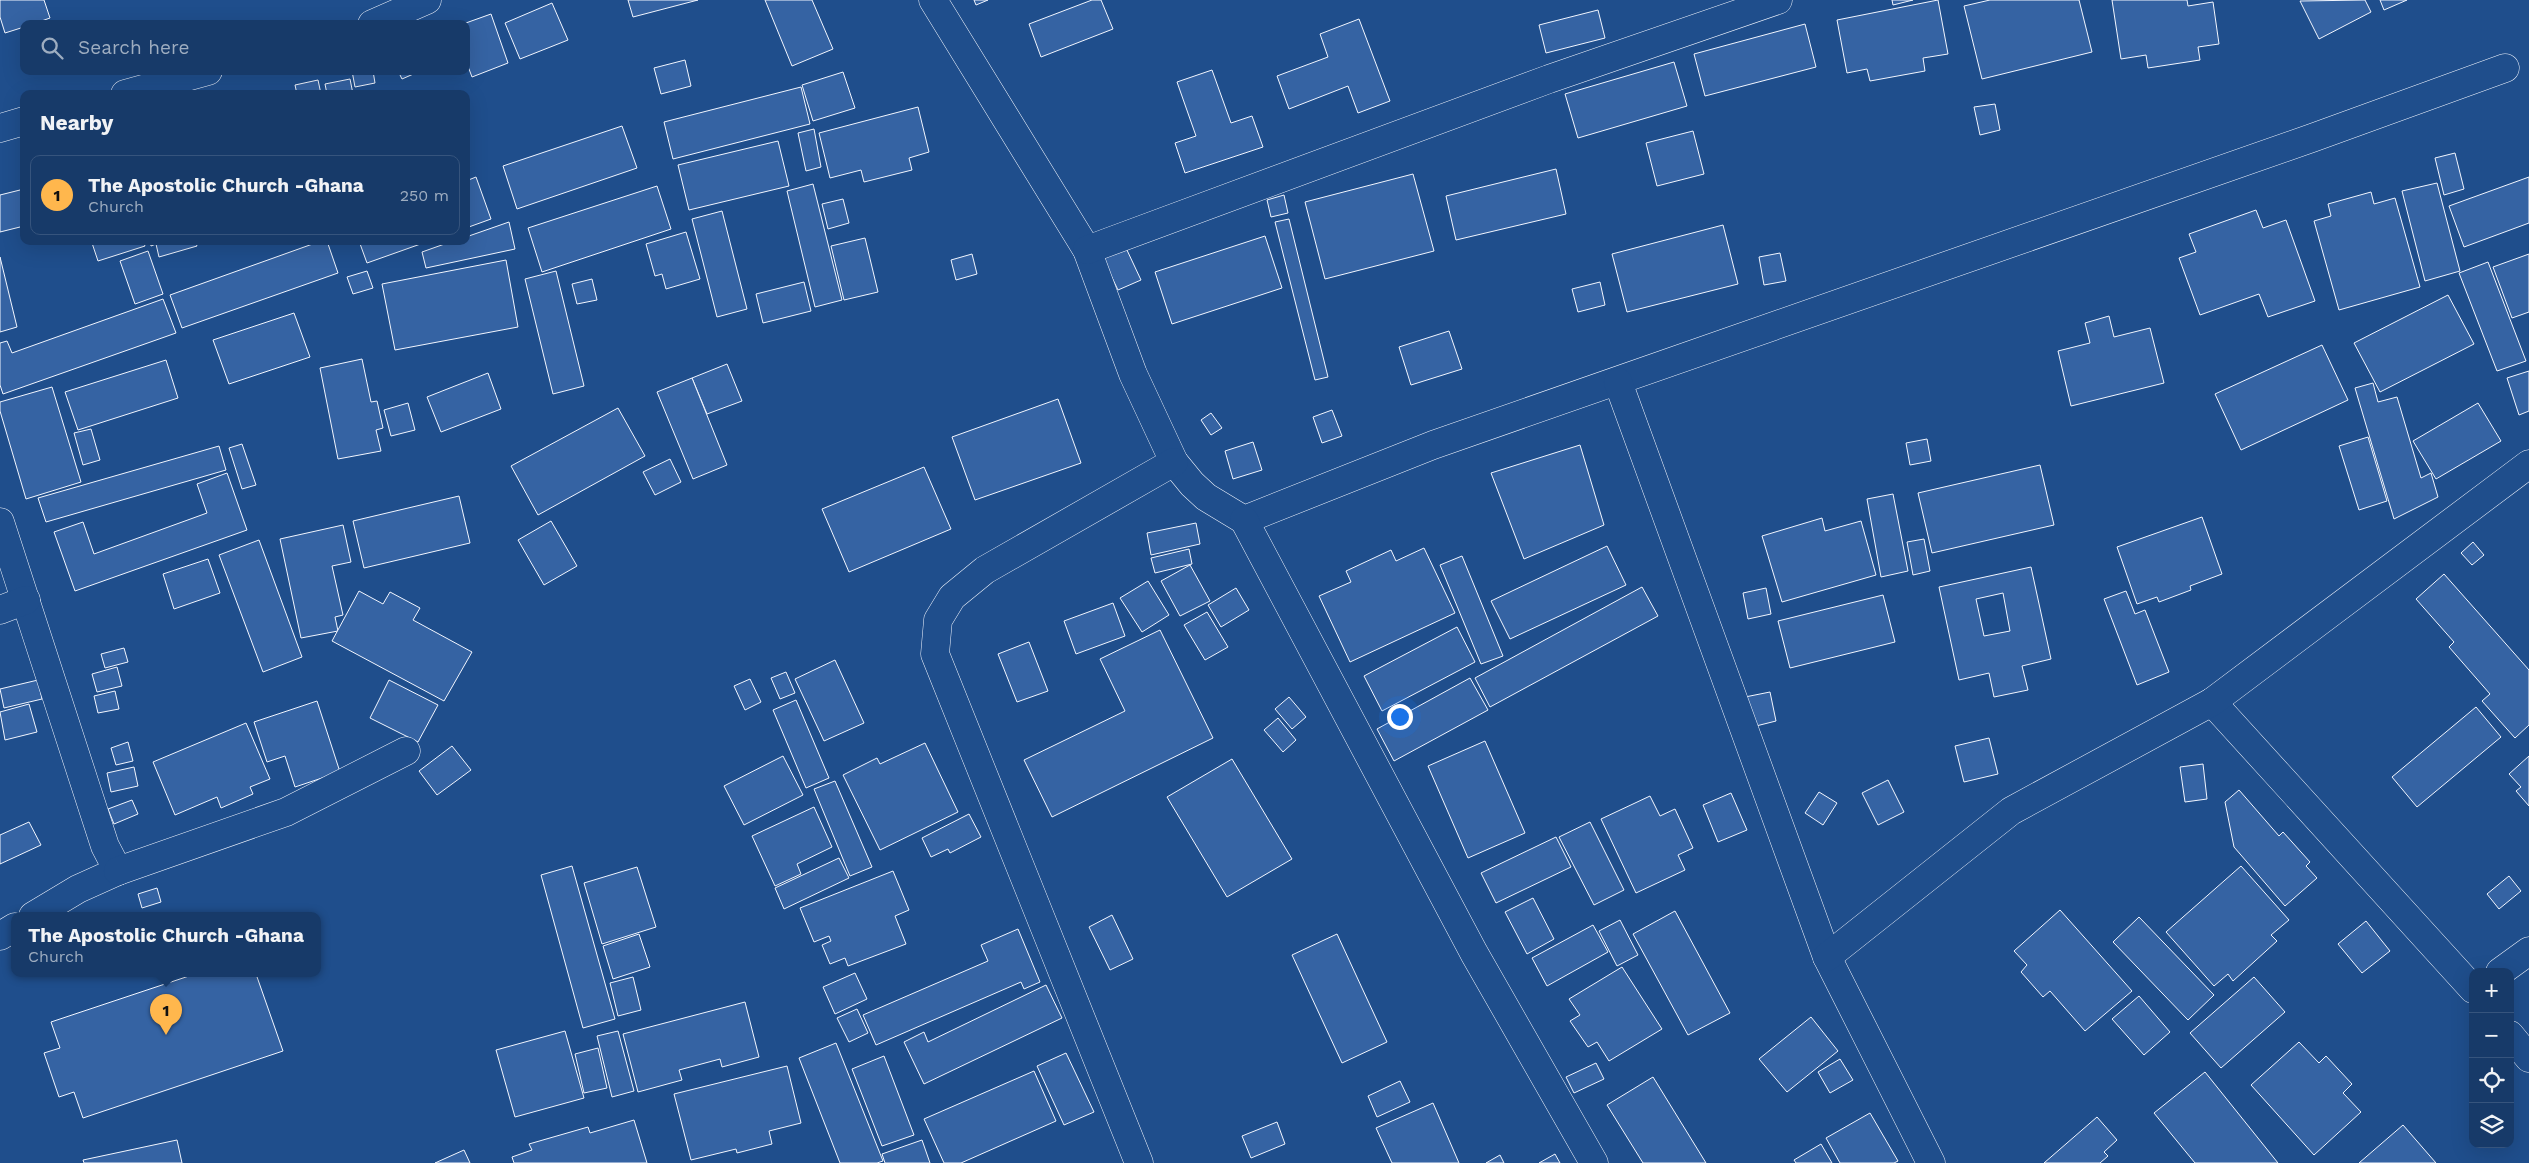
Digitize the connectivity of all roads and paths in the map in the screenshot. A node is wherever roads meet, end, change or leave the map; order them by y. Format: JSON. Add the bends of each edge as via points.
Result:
{"nodes":[{"id":1,"x":427,"y":0,"type":"edge"},
{"id":2,"x":933,"y":0,"type":"edge"},
{"id":3,"x":1778,"y":0,"type":"edge"},
{"id":4,"x":381,"y":20,"type":"edge"},
{"id":5,"x":2505,"y":68,"type":"dead end"},
{"id":6,"x":194,"y":75,"type":"edge"},
{"id":7,"x":139,"y":90,"type":"edge"},
{"id":8,"x":20,"y":122,"type":"edge"},
{"id":9,"x":0,"y":128,"type":"edge"},
{"id":10,"x":1087,"y":250,"type":"junction"},
{"id":11,"x":1618,"y":382,"type":"junction"},
{"id":12,"x":1174,"y":462,"type":"junction"},
{"id":13,"x":2529,"y":464,"type":"edge"},
{"id":14,"x":1244,"y":520,"type":"junction"},
{"id":15,"x":0,"y":522,"type":"edge"},
{"id":16,"x":26,"y":600,"type":"junction"},
{"id":17,"x":0,"y":610,"type":"edge"},
{"id":18,"x":2212,"y":702,"type":"junction"},
{"id":19,"x":406,"y":751,"type":"dead end"},
{"id":20,"x":118,"y":871,"type":"junction"},
{"id":21,"x":40,"y":912,"type":"edge"},
{"id":22,"x":11,"y":929,"type":"edge"},
{"id":23,"x":0,"y":936,"type":"edge"},
{"id":24,"x":2529,"y":951,"type":"edge"},
{"id":25,"x":1827,"y":957,"type":"junction"},
{"id":26,"x":2506,"y":968,"type":"edge"},
{"id":27,"x":2469,"y":985,"type":"edge"},
{"id":28,"x":2514,"y":1040,"type":"edge"},
{"id":29,"x":2529,"y":1058,"type":"edge"},
{"id":30,"x":1139,"y":1163,"type":"edge"},
{"id":31,"x":1594,"y":1163,"type":"edge"},
{"id":32,"x":1931,"y":1163,"type":"edge"}],
"edges":[{"from":1,"to":4,"type":"street"},
{"from":2,"to":10,"type":"street"},
{"from":3,"to":10,"type":"street","via":[[1549,78]]},
{"from":5,"to":11,"type":"street"},
{"from":6,"to":7,"type":"street"},
{"from":8,"to":9,"type":"street"},
{"from":10,"to":12,"type":"street","via":[[1133,374]]},
{"from":11,"to":14,"type":"street","via":[[1433,445]]},
{"from":11,"to":25,"type":"street"},
{"from":12,"to":14,"type":"street","via":[[1206,497]]},
{"from":12,"to":30,"type":"street","via":[[985,570],[952,597],[938,620],[935,654]]},
{"from":13,"to":18,"type":"street"},
{"from":14,"to":31,"type":"street","via":[[1474,953]]},
{"from":15,"to":16,"type":"street"},
{"from":16,"to":17,"type":"street"},
{"from":16,"to":20,"type":"street","via":[[105,846]]},
{"from":18,"to":25,"type":"street","via":[[2011,812]]},
{"from":18,"to":27,"type":"street"},
{"from":19,"to":20,"type":"street","via":[[286,812]]},
{"from":20,"to":21,"type":"street","via":[[78,889]]},
{"from":22,"to":23,"type":"street"},
{"from":24,"to":26,"type":"street"},
{"from":25,"to":32,"type":"street"},
{"from":28,"to":29,"type":"street"}]}
